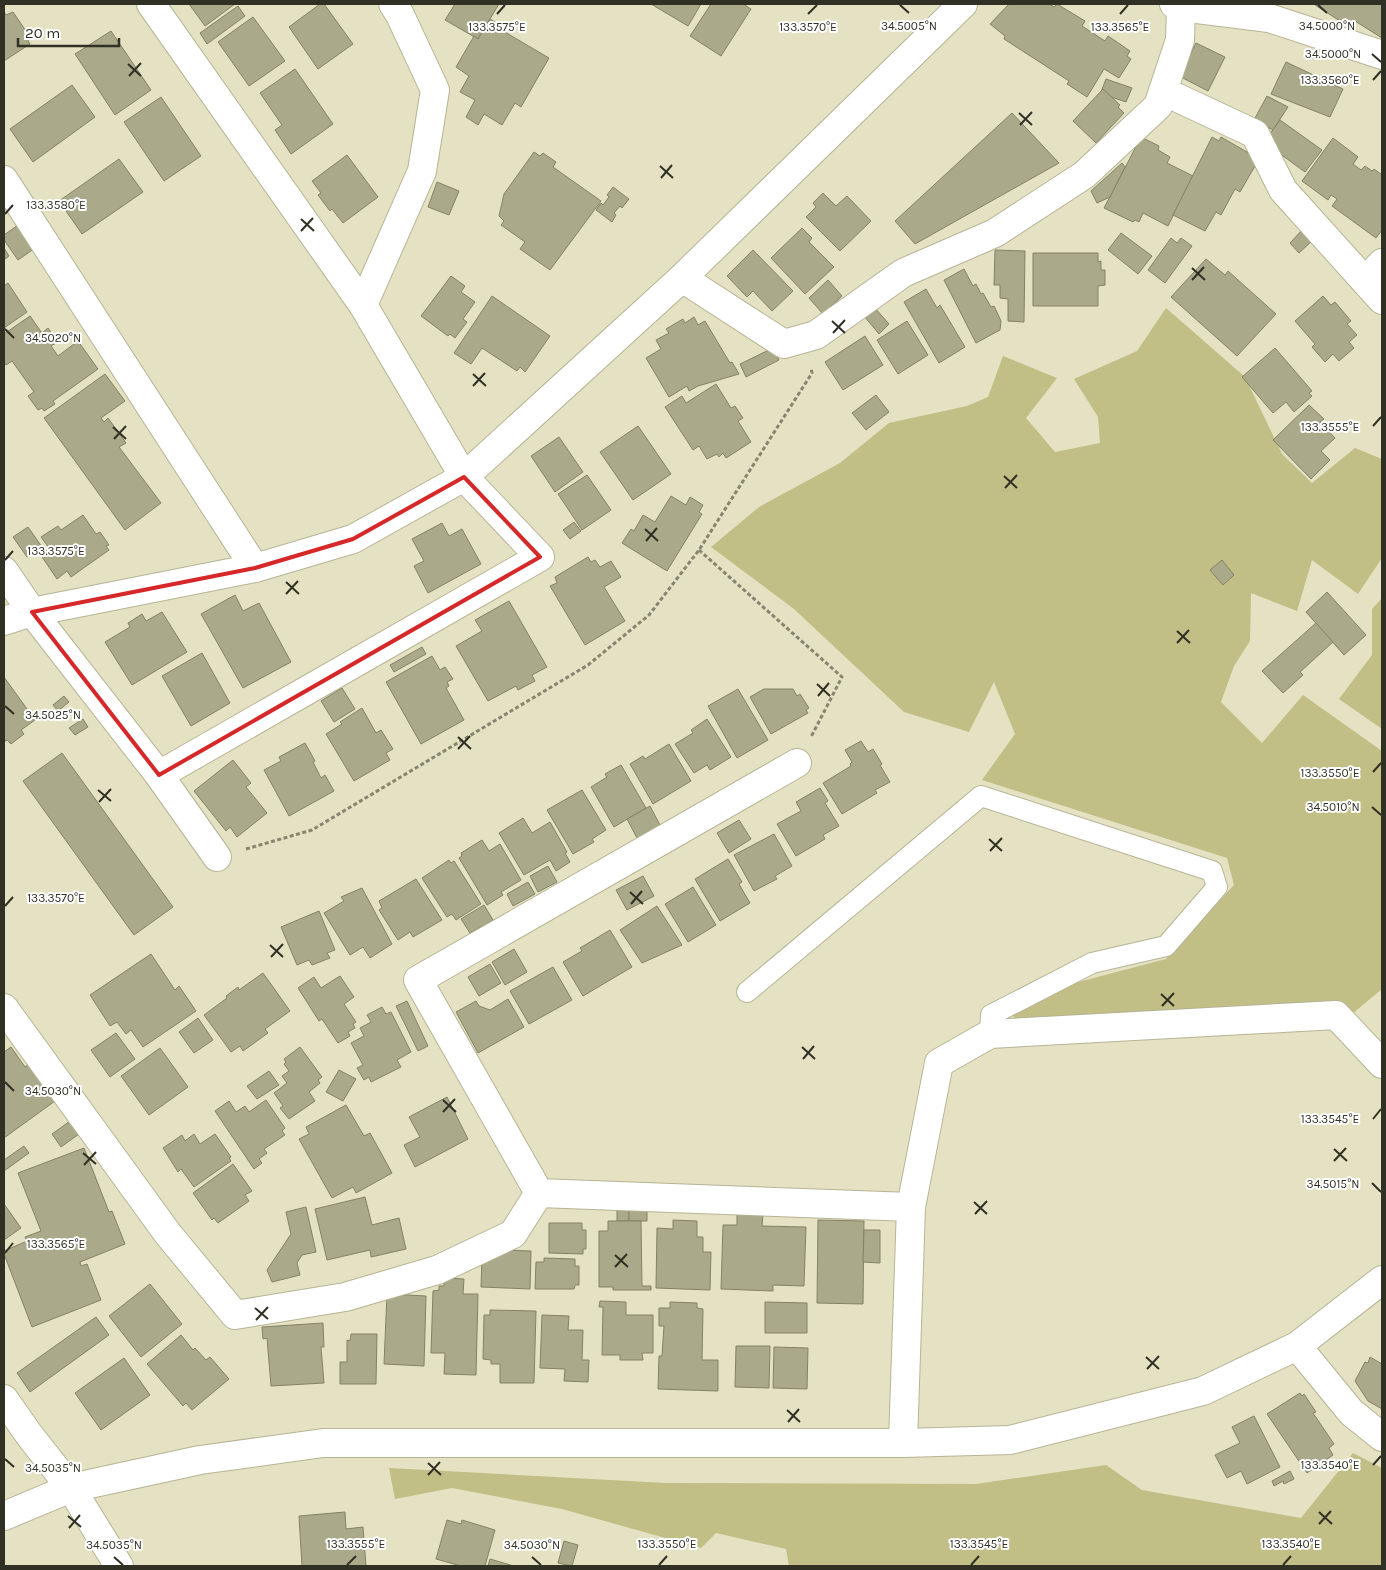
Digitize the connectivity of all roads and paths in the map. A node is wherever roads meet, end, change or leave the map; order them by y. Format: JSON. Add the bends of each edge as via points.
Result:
{"nodes":[{"id":1,"x":151,"y":4,"type":"edge"},
{"id":2,"x":393,"y":4,"type":"edge"},
{"id":3,"x":963,"y":4,"type":"edge"},
{"id":4,"x":1177,"y":5,"type":"edge"},
{"id":5,"x":1271,"y":11,"type":"edge"},
{"id":6,"x":1382,"y":55,"type":"edge"},
{"id":7,"x":1163,"y":91,"type":"junction"},
{"id":8,"x":4,"y":180,"type":"edge"},
{"id":9,"x":682,"y":278,"type":"junction"},
{"id":10,"x":1376,"y":281,"type":"edge"},
{"id":11,"x":364,"y":305,"type":"junction"},
{"id":12,"x":803,"y":339,"type":"junction"},
{"id":13,"x":464,"y":477,"type":"junction"},
{"id":14,"x":699,"y":550,"type":"junction"},
{"id":15,"x":255,"y":568,"type":"junction"},
{"id":16,"x":4,"y":571,"type":"edge"},
{"id":17,"x":32,"y":612,"type":"junction"},
{"id":18,"x":4,"y":620,"type":"edge"},
{"id":19,"x":797,"y":762,"type":"joint"},
{"id":20,"x":159,"y":775,"type":"junction"},
{"id":21,"x":217,"y":857,"type":"joint"},
{"id":22,"x":748,"y":992,"type":"dead end"},
{"id":23,"x":4,"y":1008,"type":"edge"},
{"id":24,"x":990,"y":1034,"type":"junction"},
{"id":25,"x":1382,"y":1064,"type":"edge"},
{"id":26,"x":539,"y":1193,"type":"junction"},
{"id":27,"x":911,"y":1206,"type":"junction"},
{"id":28,"x":1382,"y":1280,"type":"edge"},
{"id":29,"x":1297,"y":1346,"type":"junction"},
{"id":30,"x":4,"y":1399,"type":"edge"},
{"id":31,"x":1382,"y":1437,"type":"edge"},
{"id":32,"x":903,"y":1442,"type":"junction"},
{"id":33,"x":71,"y":1488,"type":"junction"},
{"id":34,"x":4,"y":1516,"type":"edge"},
{"id":35,"x":120,"y":1566,"type":"edge"}],
"edges":[{"from":1,"to":11,"type":"street"},
{"from":2,"to":11,"type":"street","via":[[434,90],[422,171]]},
{"from":3,"to":9,"type":"street"},
{"from":4,"to":5,"type":"street"},
{"from":4,"to":7,"type":"street","via":[[1180,40]]},
{"from":5,"to":6,"type":"street"},
{"from":7,"to":10,"type":"street","via":[[1255,134],[1283,190]]},
{"from":7,"to":12,"type":"street","via":[[1158,106],[1084,174],[995,233],[903,273],[816,335]]},
{"from":8,"to":15,"type":"street"},
{"from":9,"to":12,"type":"street","via":[[784,344]]},
{"from":9,"to":13,"type":"street"},
{"from":11,"to":13,"type":"street"},
{"from":12,"to":14,"type":"path","via":[[812,373]]},
{"from":13,"to":15,"type":"street","via":[[353,539]]},
{"from":13,"to":20,"type":"street","via":[[540,556]]},
{"from":14,"to":19,"type":"path","via":[[842,676]]},
{"from":14,"to":21,"type":"path","via":[[649,614],[588,665],[312,830]]},
{"from":15,"to":17,"type":"street"},
{"from":16,"to":17,"type":"street"},
{"from":17,"to":18,"type":"street"},
{"from":17,"to":20,"type":"street"},
{"from":19,"to":26,"type":"street","via":[[418,980]]},
{"from":20,"to":21,"type":"street"},
{"from":22,"to":24,"type":"lane","via":[[981,796],[1212,871],[1217,886],[1166,946],[1092,963],[991,1015]]},
{"from":23,"to":26,"type":"street","via":[[168,1234],[235,1316],[345,1297],[437,1270],[513,1234]]},
{"from":24,"to":25,"type":"street","via":[[1336,1015]]},
{"from":24,"to":27,"type":"street","via":[[939,1063]]},
{"from":26,"to":27,"type":"street"},
{"from":27,"to":32,"type":"street"},
{"from":28,"to":29,"type":"street"},
{"from":29,"to":31,"type":"street","via":[[1351,1412]]},
{"from":29,"to":32,"type":"street","via":[[1203,1392],[1010,1440]]},
{"from":30,"to":33,"type":"street"},
{"from":32,"to":33,"type":"street","via":[[323,1444],[200,1460]]},
{"from":33,"to":34,"type":"street"},
{"from":33,"to":35,"type":"street"}]}
